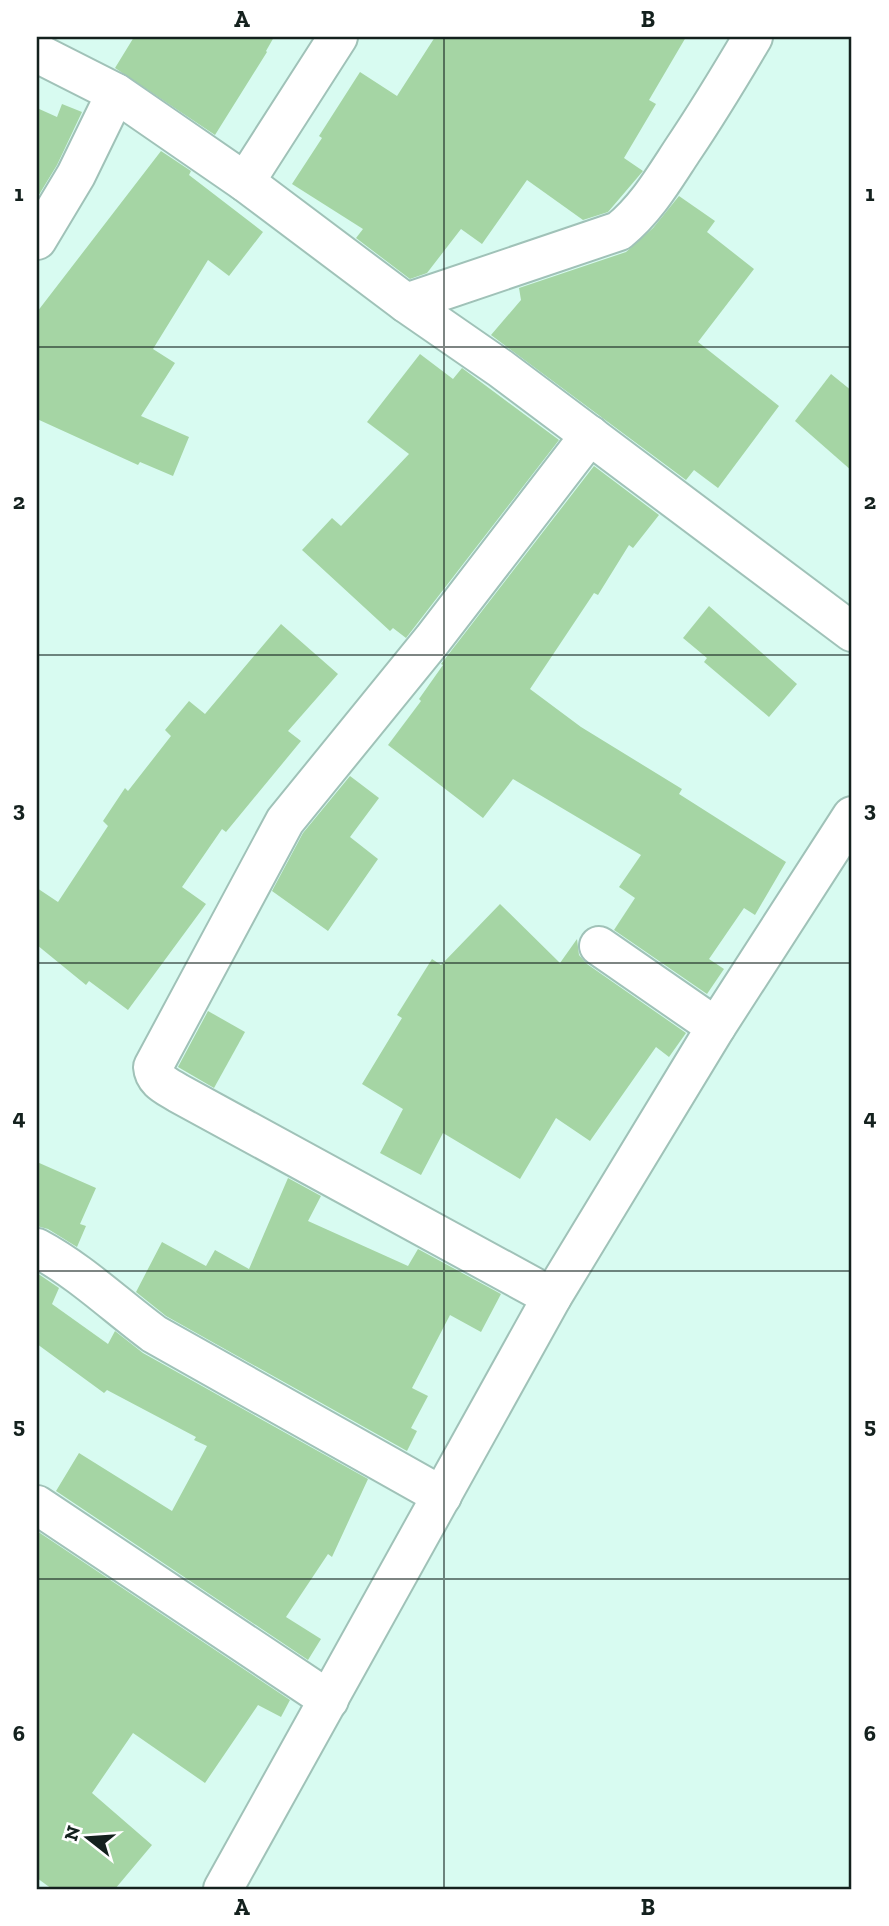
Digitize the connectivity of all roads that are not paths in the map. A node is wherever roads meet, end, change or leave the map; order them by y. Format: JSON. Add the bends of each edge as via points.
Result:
{"nodes":[{"id":1,"x":338,"y":37,"type":"edge"},
{"id":2,"x":753,"y":37,"type":"edge"},
{"id":3,"x":37,"y":53,"type":"edge"},
{"id":4,"x":116,"y":93,"type":"junction"},
{"id":5,"x":245,"y":182,"type":"junction"},
{"id":6,"x":37,"y":240,"type":"edge"},
{"id":7,"x":406,"y":303,"type":"junction"},
{"id":8,"x":590,"y":435,"type":"junction"},
{"id":9,"x":852,"y":632,"type":"edge"},
{"id":10,"x":852,"y":816,"type":"edge"},
{"id":11,"x":599,"y":946,"type":"dead end"},
{"id":12,"x":716,"y":1027,"type":"junction"},
{"id":13,"x":37,"y":1248,"type":"edge"},
{"id":14,"x":552,"y":1297,"type":"junction"},
{"id":15,"x":442,"y":1496,"type":"junction"},
{"id":16,"x":37,"y":1505,"type":"edge"},
{"id":17,"x":329,"y":1700,"type":"junction"},
{"id":18,"x":222,"y":1889,"type":"edge"}],
"edges":[{"from":1,"to":5,"type":"street"},
{"from":2,"to":7,"type":"street","via":[[654,194],[620,231]]},
{"from":3,"to":4,"type":"street"},
{"from":4,"to":5,"type":"street"},
{"from":4,"to":6,"type":"street","via":[[76,175]]},
{"from":5,"to":7,"type":"street"},
{"from":7,"to":8,"type":"street"},
{"from":8,"to":9,"type":"street"},
{"from":8,"to":14,"type":"street","via":[[285,821],[153,1067],[159,1080],[178,1093]]},
{"from":10,"to":12,"type":"street"},
{"from":11,"to":12,"type":"street"},
{"from":12,"to":14,"type":"street"},
{"from":13,"to":15,"type":"street","via":[[83,1276],[154,1334]]},
{"from":14,"to":15,"type":"street"},
{"from":15,"to":17,"type":"street"},
{"from":16,"to":17,"type":"street"},
{"from":17,"to":18,"type":"street"}]}
